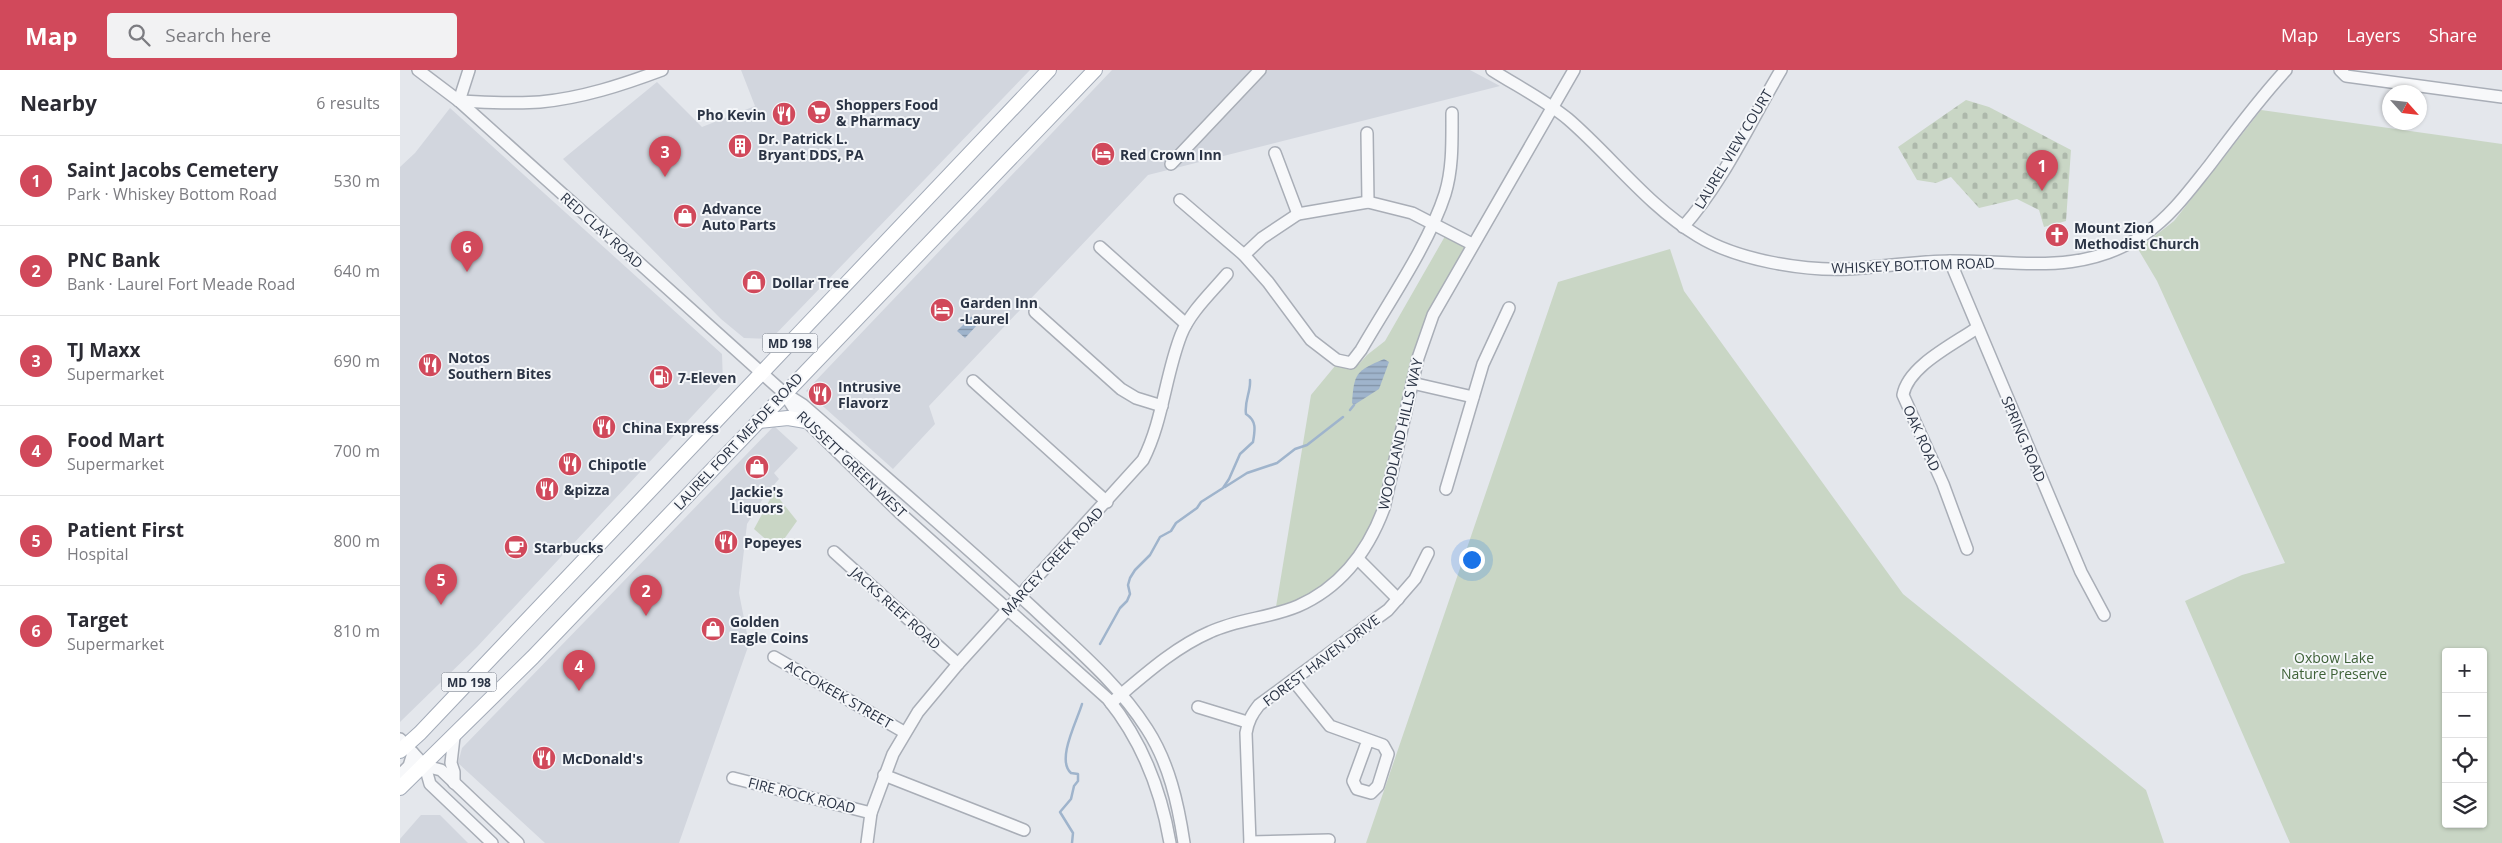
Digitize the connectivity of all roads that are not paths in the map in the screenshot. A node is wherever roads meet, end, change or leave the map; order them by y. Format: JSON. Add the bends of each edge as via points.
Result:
{"nodes":[{"id":1,"x":418,"y":70,"type":"edge"},
{"id":2,"x":469,"y":70,"type":"edge"},
{"id":3,"x":662,"y":70,"type":"edge"},
{"id":4,"x":1049,"y":70,"type":"edge"},
{"id":5,"x":1095,"y":70,"type":"edge"},
{"id":6,"x":1260,"y":70,"type":"edge"},
{"id":7,"x":1492,"y":70,"type":"edge"},
{"id":8,"x":1574,"y":70,"type":"edge"},
{"id":9,"x":1781,"y":70,"type":"edge"},
{"id":10,"x":2286,"y":70,"type":"edge"},
{"id":11,"x":2340,"y":70,"type":"edge"},
{"id":12,"x":2502,"y":98,"type":"edge"},
{"id":13,"x":459,"y":100,"type":"junction"},
{"id":14,"x":489,"y":102,"type":"junction"},
{"id":15,"x":1553,"y":107,"type":"junction"},
{"id":16,"x":1452,"y":113,"type":"dead end"},
{"id":17,"x":484,"y":123,"type":"junction"},
{"id":18,"x":1367,"y":133,"type":"dead end"},
{"id":19,"x":1275,"y":153,"type":"dead end"},
{"id":20,"x":1171,"y":164,"type":"dead end"},
{"id":21,"x":1180,"y":200,"type":"dead end"},
{"id":22,"x":1368,"y":202,"type":"junction"},
{"id":23,"x":1298,"y":214,"type":"junction"},
{"id":24,"x":1434,"y":223,"type":"junction"},
{"id":25,"x":1683,"y":227,"type":"junction"},
{"id":26,"x":1472,"y":244,"type":"junction"},
{"id":27,"x":1100,"y":247,"type":"dead end"},
{"id":28,"x":1244,"y":255,"type":"junction"},
{"id":29,"x":1950,"y":261,"type":"junction"},
{"id":30,"x":1227,"y":274,"type":"dead end"},
{"id":31,"x":1509,"y":308,"type":"dead end"},
{"id":32,"x":1035,"y":312,"type":"dead end"},
{"id":33,"x":1186,"y":324,"type":"junction"},
{"id":34,"x":1977,"y":328,"type":"junction"},
{"id":35,"x":761,"y":372,"type":"junction"},
{"id":36,"x":973,"y":381,"type":"dead end"},
{"id":37,"x":1412,"y":383,"type":"junction"},
{"id":38,"x":784,"y":393,"type":"junction"},
{"id":39,"x":1473,"y":397,"type":"junction"},
{"id":40,"x":1162,"y":406,"type":"junction"},
{"id":41,"x":758,"y":421,"type":"junction"},
{"id":42,"x":806,"y":421,"type":"junction"},
{"id":43,"x":1446,"y":489,"type":"dead end"},
{"id":44,"x":1107,"y":502,"type":"junction"},
{"id":45,"x":1967,"y":549,"type":"dead end"},
{"id":46,"x":834,"y":552,"type":"dead end"},
{"id":47,"x":1428,"y":553,"type":"dead end"},
{"id":48,"x":1358,"y":559,"type":"junction"},
{"id":49,"x":1019,"y":596,"type":"junction"},
{"id":50,"x":1398,"y":599,"type":"junction"},
{"id":51,"x":1007,"y":610,"type":"junction"},
{"id":52,"x":2104,"y":615,"type":"dead end"},
{"id":53,"x":774,"y":657,"type":"dead end"},
{"id":54,"x":958,"y":664,"type":"junction"},
{"id":55,"x":1293,"y":680,"type":"junction"},
{"id":56,"x":1121,"y":695,"type":"junction"},
{"id":57,"x":1111,"y":703,"type":"junction"},
{"id":58,"x":1198,"y":707,"type":"dead end"},
{"id":59,"x":1247,"y":722,"type":"junction"},
{"id":60,"x":904,"y":732,"type":"junction"},
{"id":61,"x":454,"y":736,"type":"junction"},
{"id":62,"x":1368,"y":740,"type":"dead end"},
{"id":63,"x":405,"y":747,"type":"edge"},
{"id":64,"x":425,"y":766,"type":"junction"},
{"id":65,"x":884,"y":775,"type":"junction"},
{"id":66,"x":400,"y":776,"type":"edge"},
{"id":67,"x":734,"y":778,"type":"dead end"},
{"id":68,"x":454,"y":783,"type":"junction"},
{"id":69,"x":400,"y":788,"type":"edge"},
{"id":70,"x":872,"y":813,"type":"junction"},
{"id":71,"x":1024,"y":830,"type":"dead end"},
{"id":72,"x":1329,"y":840,"type":"dead end"},
{"id":73,"x":1250,"y":842,"type":"edge"},
{"id":74,"x":492,"y":843,"type":"edge"},
{"id":75,"x":518,"y":843,"type":"edge"},
{"id":76,"x":867,"y":843,"type":"edge"},
{"id":77,"x":1170,"y":843,"type":"edge"},
{"id":78,"x":1184,"y":843,"type":"edge"}],
"edges":[{"from":1,"to":13,"type":"street","name":"RED CLAY ROAD"},
{"from":2,"to":13,"type":"street"},
{"from":3,"to":14,"type":"street","via":[[565,99]]},
{"from":4,"to":35,"type":"main road","number":"MD 198"},
{"from":5,"to":38,"type":"main road","name":"LAUREL FORT MEADE ROAD","number":"MD 198"},
{"from":6,"to":20,"type":"street"},
{"from":7,"to":15,"type":"street","name":"WHISKEY BOTTOM ROAD"},
{"from":8,"to":15,"type":"street"},
{"from":9,"to":25,"type":"street","name":"LAUREL VIEW COURT","via":[[1717,180]]},
{"from":10,"to":29,"type":"street","name":"WHISKEY BOTTOM ROAD","via":[[2180,203],[2159,224],[2133,242],[2107,254],[2068,264]]},
{"from":11,"to":12,"type":"street","via":[[2346,76]]},
{"from":13,"to":14,"type":"street"},
{"from":13,"to":17,"type":"street","name":"RED CLAY ROAD"},
{"from":14,"to":17,"type":"street","via":[[483,111]]},
{"from":15,"to":25,"type":"street","name":"WHISKEY BOTTOM ROAD"},
{"from":15,"to":26,"type":"street","name":"WOODLAND HILLS WAY"},
{"from":16,"to":24,"type":"street","via":[[1450,170]]},
{"from":17,"to":35,"type":"street","name":"RED CLAY ROAD"},
{"from":18,"to":22,"type":"street"},
{"from":19,"to":23,"type":"street"},
{"from":21,"to":28,"type":"street"},
{"from":22,"to":23,"type":"street"},
{"from":22,"to":24,"type":"street","via":[[1412,213]]},
{"from":23,"to":28,"type":"street","via":[[1262,238]]},
{"from":24,"to":26,"type":"street"},
{"from":24,"to":28,"type":"street","via":[[1351,363],[1337,360],[1311,340]]},
{"from":25,"to":29,"type":"street","name":"WHISKEY BOTTOM ROAD","via":[[1731,252],[1778,263],[1846,269]]},
{"from":26,"to":37,"type":"street","name":"WOODLAND HILLS WAY","via":[[1433,315]]},
{"from":27,"to":33,"type":"street"},
{"from":29,"to":34,"type":"street","name":"SPRING ROAD"},
{"from":30,"to":33,"type":"street","name":"MARCEY CREEK ROAD"},
{"from":31,"to":39,"type":"street","via":[[1486,357]]},
{"from":32,"to":40,"type":"street","via":[[1121,389],[1136,398]]},
{"from":33,"to":40,"type":"street","name":"MARCEY CREEK ROAD"},
{"from":34,"to":45,"type":"street","name":"OAK ROAD","via":[[1916,370],[1905,386],[1904,395]]},
{"from":34,"to":52,"type":"street","name":"SPRING ROAD","via":[[2081,572]]},
{"from":35,"to":38,"type":"street","name":"RED CLAY ROAD"},
{"from":35,"to":63,"type":"main road","number":"MD 198"},
{"from":36,"to":44,"type":"street"},
{"from":37,"to":39,"type":"street"},
{"from":37,"to":48,"type":"street","name":"WOODLAND HILLS WAY","via":[[1384,508]]},
{"from":38,"to":41,"type":"main road","name":"LAUREL FORT MEADE ROAD","number":"MD 198"},
{"from":38,"to":42,"type":"street","name":"RUSSETT GREEN WEST"},
{"from":38,"to":49,"type":"street","name":"RUSSETT GREEN WEST","via":[[809,410]]},
{"from":39,"to":43,"type":"street"},
{"from":40,"to":44,"type":"street","name":"MARCEY CREEK ROAD","via":[[1143,460]]},
{"from":41,"to":42,"type":"main road","via":[[788,418]]},
{"from":41,"to":61,"type":"main road","name":"LAUREL FORT MEADE ROAD","number":"MD 198","via":[[540,651]]},
{"from":42,"to":51,"type":"street","name":"RUSSETT GREEN WEST","via":[[900,513]]},
{"from":44,"to":49,"type":"street","name":"MARCEY CREEK ROAD"},
{"from":46,"to":54,"type":"street","name":"JACKS REEF ROAD"},
{"from":47,"to":50,"type":"street","name":"FOREST HAVEN DRIVE","via":[[1415,579]]},
{"from":48,"to":50,"type":"street"},
{"from":48,"to":56,"type":"street","name":"WOODLAND HILLS WAY","via":[[1333,584],[1298,606],[1211,631],[1192,641]]},
{"from":49,"to":51,"type":"street","name":"MARCEY CREEK ROAD"},
{"from":49,"to":56,"type":"street","name":"RUSSETT GREEN WEST"},
{"from":50,"to":55,"type":"street","name":"FOREST HAVEN DRIVE","via":[[1375,620]]},
{"from":51,"to":54,"type":"street","name":"MARCEY CREEK ROAD"},
{"from":51,"to":57,"type":"street","name":"RUSSETT GREEN WEST"},
{"from":53,"to":60,"type":"street","name":"ACCOKEEK STREET"},
{"from":54,"to":60,"type":"street","name":"MARCEY CREEK ROAD"},
{"from":55,"to":59,"type":"street","name":"FOREST HAVEN DRIVE","via":[[1259,705]]},
{"from":55,"to":62,"type":"street","via":[[1330,726]]},
{"from":56,"to":57,"type":"street","name":"WOODLAND HILLS WAY"},
{"from":56,"to":78,"type":"street","name":"RUSSETT GREEN WEST","via":[[1147,729],[1160,754],[1180,812]]},
{"from":57,"to":77,"type":"street","name":"RUSSETT GREEN WEST","via":[[1139,745],[1150,770]]},
{"from":58,"to":59,"type":"street"},
{"from":59,"to":73,"type":"street"},
{"from":60,"to":65,"type":"street","name":"MARCEY CREEK ROAD"},
{"from":61,"to":64,"type":"main road","name":"LAUREL FORT MEADE ROAD","number":"MD 198"},
{"from":61,"to":68,"type":"street","via":[[451,763]]},
{"from":63,"to":64,"type":"street"},
{"from":63,"to":66,"type":"street","via":[[410,766]]},
{"from":64,"to":68,"type":"street","via":[[441,770]]},
{"from":64,"to":69,"type":"main road","name":"LAUREL FORT MEADE ROAD","number":"MD 198"},
{"from":64,"to":74,"type":"street","via":[[430,784]]},
{"from":65,"to":70,"type":"street","name":"MARCEY CREEK ROAD"},
{"from":65,"to":71,"type":"street"},
{"from":67,"to":70,"type":"street","name":"FIRE ROCK ROAD"},
{"from":68,"to":75,"type":"street"},
{"from":70,"to":76,"type":"street","name":"MARCEY CREEK ROAD"},
{"from":72,"to":73,"type":"street"}]}
